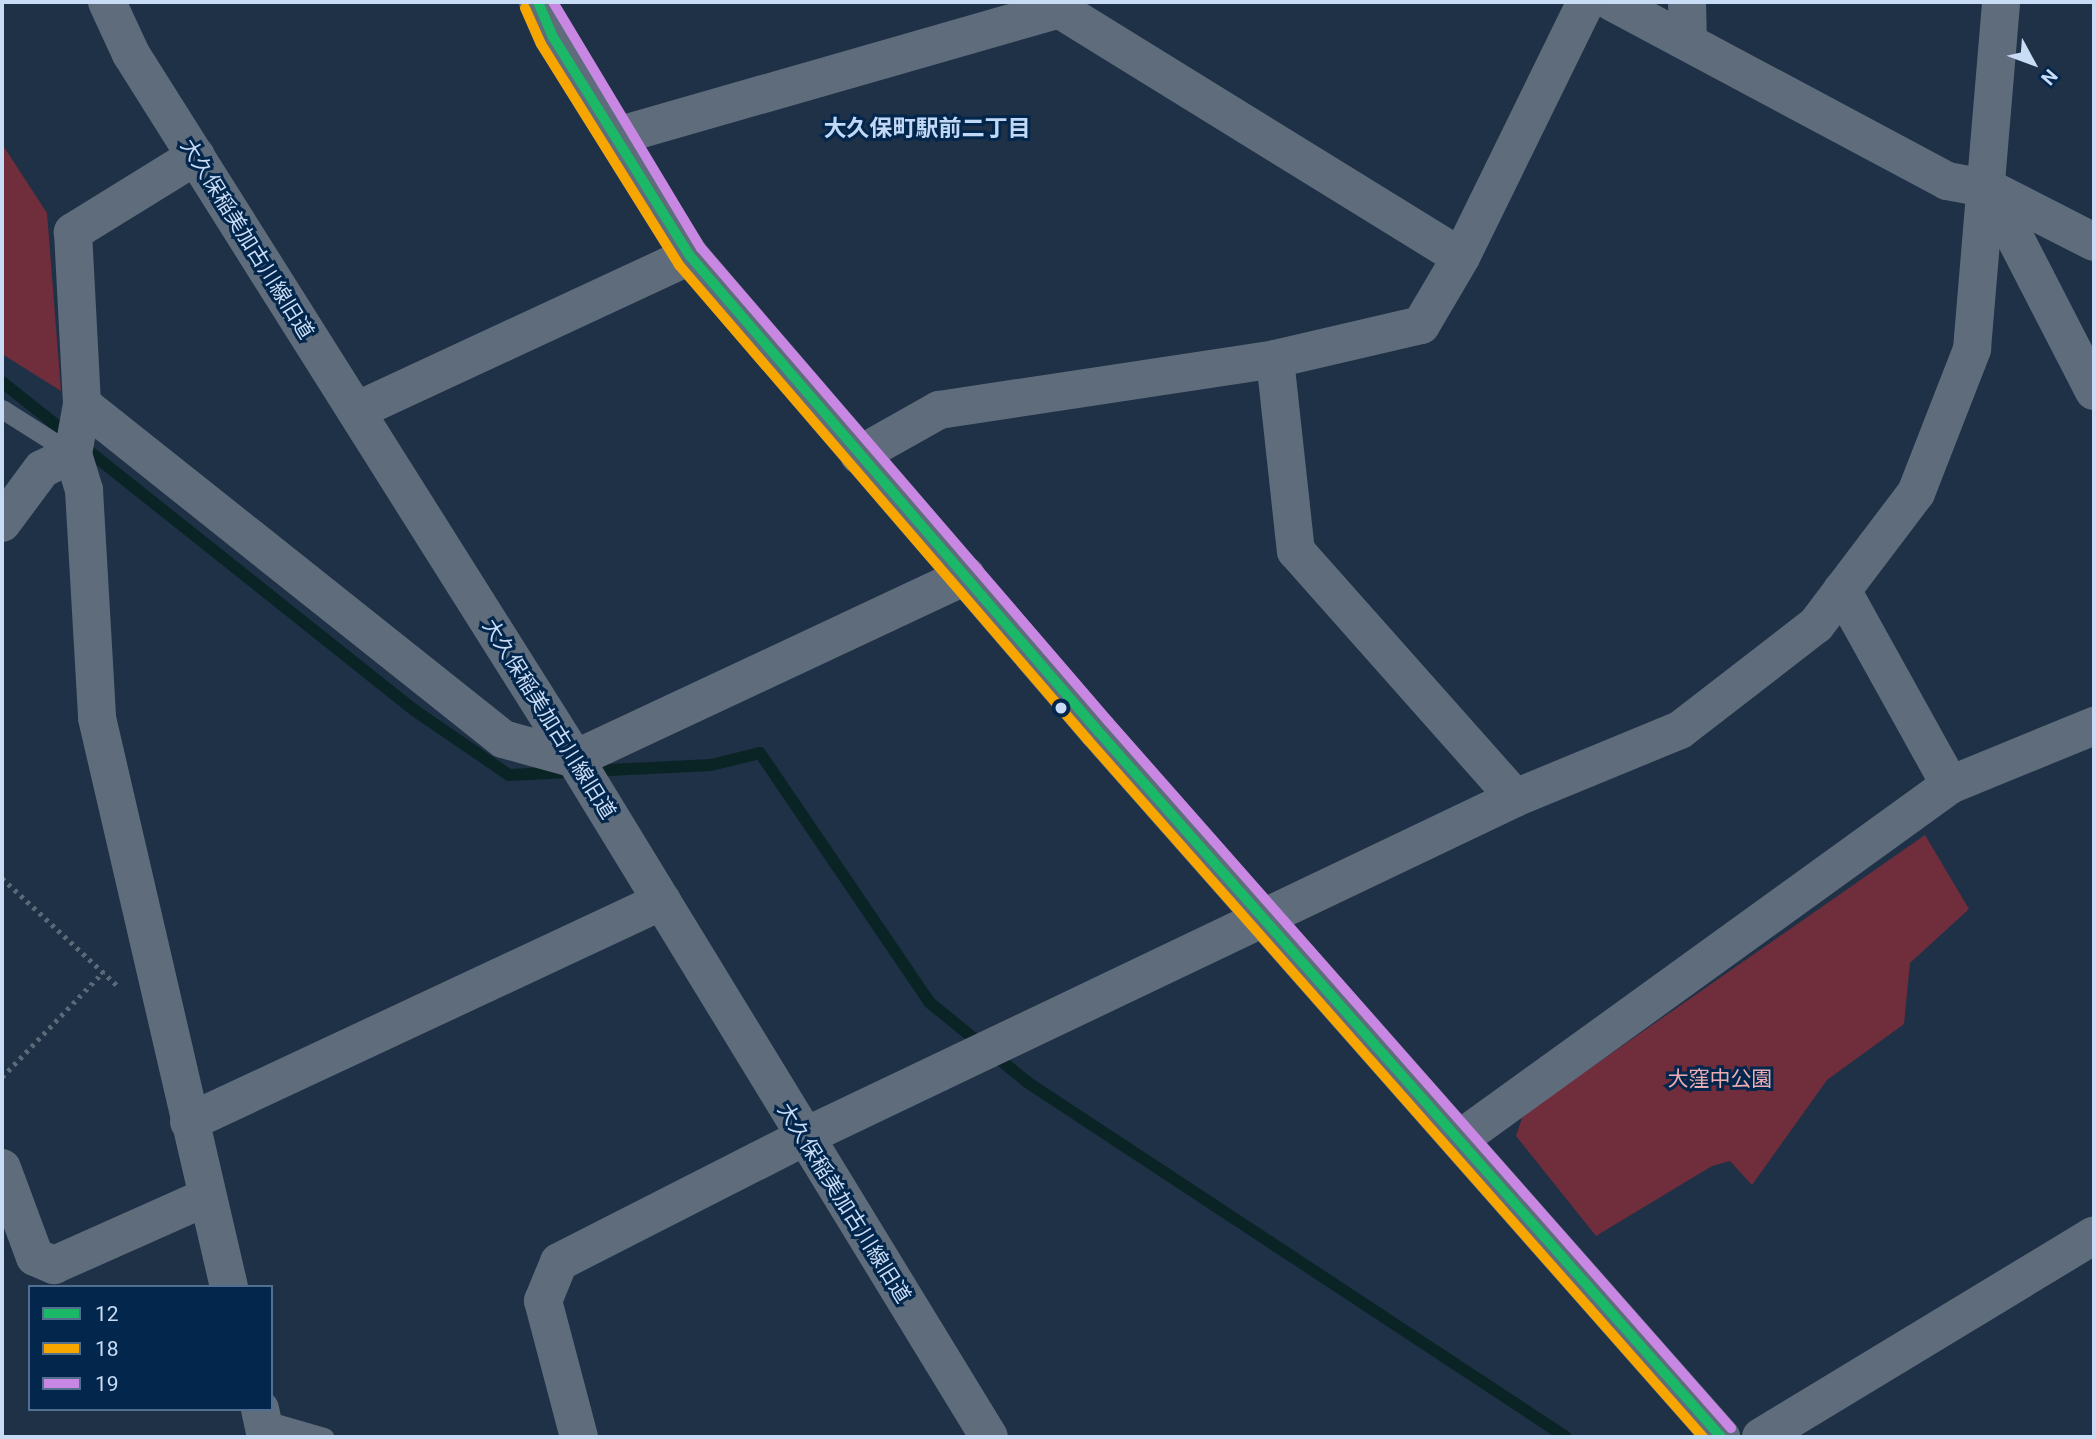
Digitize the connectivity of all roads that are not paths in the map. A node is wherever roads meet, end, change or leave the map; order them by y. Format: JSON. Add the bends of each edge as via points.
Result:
{"nodes":[{"id":1,"x":107,"y":2,"type":"edge"},
{"id":2,"x":538,"y":2,"type":"edge"},
{"id":3,"x":1586,"y":2,"type":"edge"},
{"id":4,"x":1612,"y":2,"type":"edge"},
{"id":5,"x":1686,"y":2,"type":"edge"},
{"id":6,"x":2001,"y":2,"type":"edge"},
{"id":7,"x":1060,"y":6,"type":"edge"},
{"id":8,"x":1688,"y":42,"type":"junction"},
{"id":9,"x":617,"y":136,"type":"junction"},
{"id":10,"x":195,"y":156,"type":"junction"},
{"id":11,"x":1990,"y":189,"type":"junction"},
{"id":12,"x":2094,"y":242,"type":"edge"},
{"id":13,"x":691,"y":256,"type":"junction"},
{"id":14,"x":1461,"y":257,"type":"junction"},
{"id":15,"x":1275,"y":359,"type":"junction"},
{"id":16,"x":2094,"y":391,"type":"edge"},
{"id":17,"x":82,"y":404,"type":"junction"},
{"id":18,"x":2,"y":409,"type":"edge"},
{"id":19,"x":356,"y":411,"type":"junction"},
{"id":20,"x":74,"y":454,"type":"junction"},
{"id":21,"x":859,"y":455,"type":"junction"},
{"id":22,"x":2,"y":523,"type":"edge"},
{"id":23,"x":966,"y":576,"type":"junction"},
{"id":24,"x":1842,"y":590,"type":"junction"},
{"id":25,"x":2094,"y":726,"type":"edge"},
{"id":26,"x":575,"y":759,"type":"junction"},
{"id":27,"x":1950,"y":785,"type":"junction"},
{"id":28,"x":1515,"y":798,"type":"junction"},
{"id":29,"x":662,"y":901,"type":"junction"},
{"id":30,"x":1268,"y":921,"type":"junction"},
{"id":31,"x":189,"y":1122,"type":"junction"},
{"id":32,"x":802,"y":1138,"type":"junction"},
{"id":33,"x":1460,"y":1139,"type":"junction"},
{"id":34,"x":2,"y":1168,"type":"edge"},
{"id":35,"x":207,"y":1197,"type":"junction"},
{"id":36,"x":2094,"y":1234,"type":"edge"},
{"id":37,"x":229,"y":1285,"type":"edge"},
{"id":38,"x":263,"y":1422,"type":"edge"},
{"id":39,"x":324,"y":1437,"type":"edge"},
{"id":40,"x":579,"y":1437,"type":"edge"},
{"id":41,"x":989,"y":1437,"type":"edge"},
{"id":42,"x":1721,"y":1437,"type":"edge"},
{"id":43,"x":1761,"y":1437,"type":"edge"}],
"edges":[{"from":1,"to":10,"type":"street","name":"大久保稲美加古川線旧道","via":[[131,54]]},
{"from":2,"to":9,"type":"street","via":[[553,37]]},
{"from":3,"to":14,"type":"street"},
{"from":4,"to":8,"type":"street"},
{"from":5,"to":8,"type":"street"},
{"from":6,"to":11,"type":"street"},
{"from":7,"to":9,"type":"street"},
{"from":7,"to":14,"type":"street"},
{"from":8,"to":11,"type":"street","via":[[1947,181]]},
{"from":9,"to":13,"type":"street"},
{"from":10,"to":17,"type":"street","via":[[73,232]]},
{"from":10,"to":19,"type":"street","name":"大久保稲美加古川線旧道"},
{"from":11,"to":12,"type":"street"},
{"from":11,"to":16,"type":"street"},
{"from":11,"to":24,"type":"street","via":[[1972,349],[1916,493]]},
{"from":13,"to":19,"type":"street"},
{"from":13,"to":21,"type":"street"},
{"from":14,"to":15,"type":"street","via":[[1420,325]]},
{"from":15,"to":21,"type":"street","via":[[939,410]]},
{"from":15,"to":28,"type":"street","via":[[1296,551]]},
{"from":17,"to":20,"type":"street"},
{"from":17,"to":26,"type":"street","via":[[503,739]]},
{"from":18,"to":20,"type":"lane"},
{"from":19,"to":26,"type":"street","name":"大久保稲美加古川線旧道"},
{"from":20,"to":22,"type":"street","via":[[42,469]]},
{"from":20,"to":31,"type":"street","via":[[84,490],[97,718]]},
{"from":21,"to":23,"type":"street"},
{"from":23,"to":26,"type":"street"},
{"from":23,"to":30,"type":"street"},
{"from":24,"to":27,"type":"street"},
{"from":24,"to":28,"type":"street","via":[[1816,625],[1681,730]]},
{"from":25,"to":27,"type":"street"},
{"from":26,"to":29,"type":"street","name":"大久保稲美加古川線旧道"},
{"from":27,"to":33,"type":"street"},
{"from":28,"to":30,"type":"street"},
{"from":29,"to":31,"type":"street"},
{"from":29,"to":32,"type":"street","name":"大久保稲美加古川線旧道"},
{"from":30,"to":32,"type":"street"},
{"from":30,"to":33,"type":"street"},
{"from":31,"to":35,"type":"street"},
{"from":32,"to":40,"type":"street","via":[[559,1262],[543,1301]]},
{"from":32,"to":41,"type":"street","name":"大久保稲美加古川線旧道"},
{"from":33,"to":42,"type":"street"},
{"from":34,"to":35,"type":"street","via":[[34,1257],[54,1265]]},
{"from":35,"to":37,"type":"street"},
{"from":36,"to":43,"type":"street"},
{"from":38,"to":39,"type":"lane"}]}
